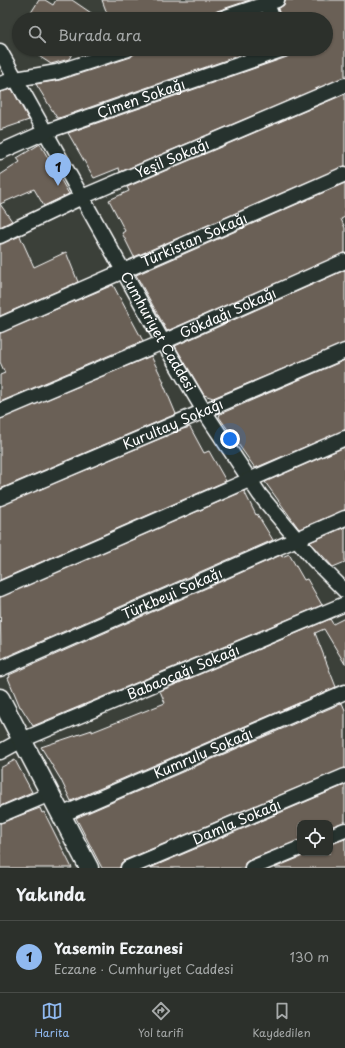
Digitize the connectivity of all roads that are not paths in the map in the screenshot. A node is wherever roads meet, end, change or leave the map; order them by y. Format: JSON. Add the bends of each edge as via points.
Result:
{"nodes":[{"id":1,"x":272,"y":2,"type":"edge"},
{"id":2,"x":241,"y":12,"type":"edge"},
{"id":3,"x":273,"y":12,"type":"edge"},
{"id":4,"x":0,"y":51,"type":"edge"},
{"id":5,"x":106,"y":56,"type":"edge"},
{"id":6,"x":264,"y":56,"type":"edge"},
{"id":7,"x":16,"y":79,"type":"junction"},
{"id":8,"x":0,"y":84,"type":"edge"},
{"id":9,"x":345,"y":84,"type":"edge"},
{"id":10,"x":45,"y":132,"type":"junction"},
{"id":11,"x":0,"y":152,"type":"edge"},
{"id":12,"x":345,"y":174,"type":"edge"},
{"id":13,"x":82,"y":197,"type":"junction"},
{"id":14,"x":0,"y":236,"type":"edge"},
{"id":15,"x":345,"y":261,"type":"edge"},
{"id":16,"x":123,"y":271,"type":"junction"},
{"id":17,"x":0,"y":325,"type":"edge"},
{"id":18,"x":163,"y":342,"type":"junction"},
{"id":19,"x":345,"y":351,"type":"edge"},
{"id":20,"x":0,"y":411,"type":"edge"},
{"id":21,"x":204,"y":411,"type":"junction"},
{"id":22,"x":345,"y":438,"type":"edge"},
{"id":23,"x":250,"y":480,"type":"junction"},
{"id":24,"x":0,"y":498,"type":"edge"},
{"id":25,"x":345,"y":518,"type":"edge"},
{"id":26,"x":296,"y":539,"type":"junction"},
{"id":27,"x":0,"y":589,"type":"edge"},
{"id":28,"x":345,"y":591,"type":"edge"},
{"id":29,"x":345,"y":604,"type":"edge"},
{"id":30,"x":0,"y":669,"type":"edge"},
{"id":31,"x":345,"y":692,"type":"edge"},
{"id":32,"x":0,"y":698,"type":"edge"},
{"id":33,"x":22,"y":740,"type":"junction"},
{"id":34,"x":0,"y":752,"type":"edge"},
{"id":35,"x":345,"y":776,"type":"edge"},
{"id":36,"x":50,"y":794,"type":"junction"},
{"id":37,"x":0,"y":814,"type":"edge"},
{"id":38,"x":61,"y":815,"type":"junction"},
{"id":39,"x":345,"y":830,"type":"edge"},
{"id":40,"x":333,"y":835,"type":"edge"},
{"id":41,"x":297,"y":849,"type":"edge"},
{"id":42,"x":89,"y":868,"type":"edge"},
{"id":43,"x":128,"y":868,"type":"edge"},
{"id":44,"x":252,"y":868,"type":"edge"}],
"edges":[{"from":1,"to":2,"type":"street"},
{"from":1,"to":3,"type":"street"},
{"from":4,"to":7,"type":"street","name":"Cumhuriyet Caddesi"},
{"from":5,"to":7,"type":"street","via":[[57,72]]},
{"from":6,"to":10,"type":"street","name":"Çimen Sokağı"},
{"from":7,"to":8,"type":"street"},
{"from":7,"to":10,"type":"street","name":"Cumhuriyet Caddesi"},
{"from":9,"to":13,"type":"street","name":"Yeşil Sokağı"},
{"from":10,"to":11,"type":"street","name":"Çimen Sokağı"},
{"from":10,"to":13,"type":"street","name":"Cumhuriyet Caddesi"},
{"from":12,"to":16,"type":"street","name":"Türkistan Sokağı"},
{"from":13,"to":14,"type":"street","name":"Yeşil Sokağı"},
{"from":13,"to":16,"type":"street","name":"Cumhuriyet Caddesi"},
{"from":15,"to":18,"type":"street","name":"Gökdağı Sokağı"},
{"from":16,"to":17,"type":"street","name":"Türkistan Sokağı"},
{"from":16,"to":18,"type":"street","name":"Cumhuriyet Caddesi"},
{"from":18,"to":20,"type":"street","name":"Gökdağı Sokağı"},
{"from":18,"to":21,"type":"street","name":"Cumhuriyet Caddesi"},
{"from":19,"to":21,"type":"street","name":"Kurultay Sokağı"},
{"from":21,"to":23,"type":"street","name":"Cumhuriyet Caddesi"},
{"from":21,"to":24,"type":"street","name":"Kurultay Sokağı"},
{"from":22,"to":23,"type":"street"},
{"from":23,"to":26,"type":"street","name":"Cumhuriyet Caddesi"},
{"from":23,"to":27,"type":"street"},
{"from":25,"to":26,"type":"street","name":"Türkbeyi Sokağı"},
{"from":26,"to":28,"type":"street","name":"Cumhuriyet Caddesi"},
{"from":26,"to":30,"type":"street","name":"Türkbeyi Sokağı"},
{"from":29,"to":33,"type":"street","name":"Babaocağı Sokağı"},
{"from":31,"to":38,"type":"street","name":"Kumrulu Sokağı"},
{"from":32,"to":33,"type":"street"},
{"from":33,"to":34,"type":"street","name":"Babaocağı Sokağı"},
{"from":33,"to":36,"type":"street"},
{"from":35,"to":43,"type":"street","name":"Damla Sokağı"},
{"from":36,"to":37,"type":"street"},
{"from":36,"to":38,"type":"street"},
{"from":38,"to":42,"type":"street"},
{"from":39,"to":40,"type":"street"},
{"from":41,"to":44,"type":"street"}]}
